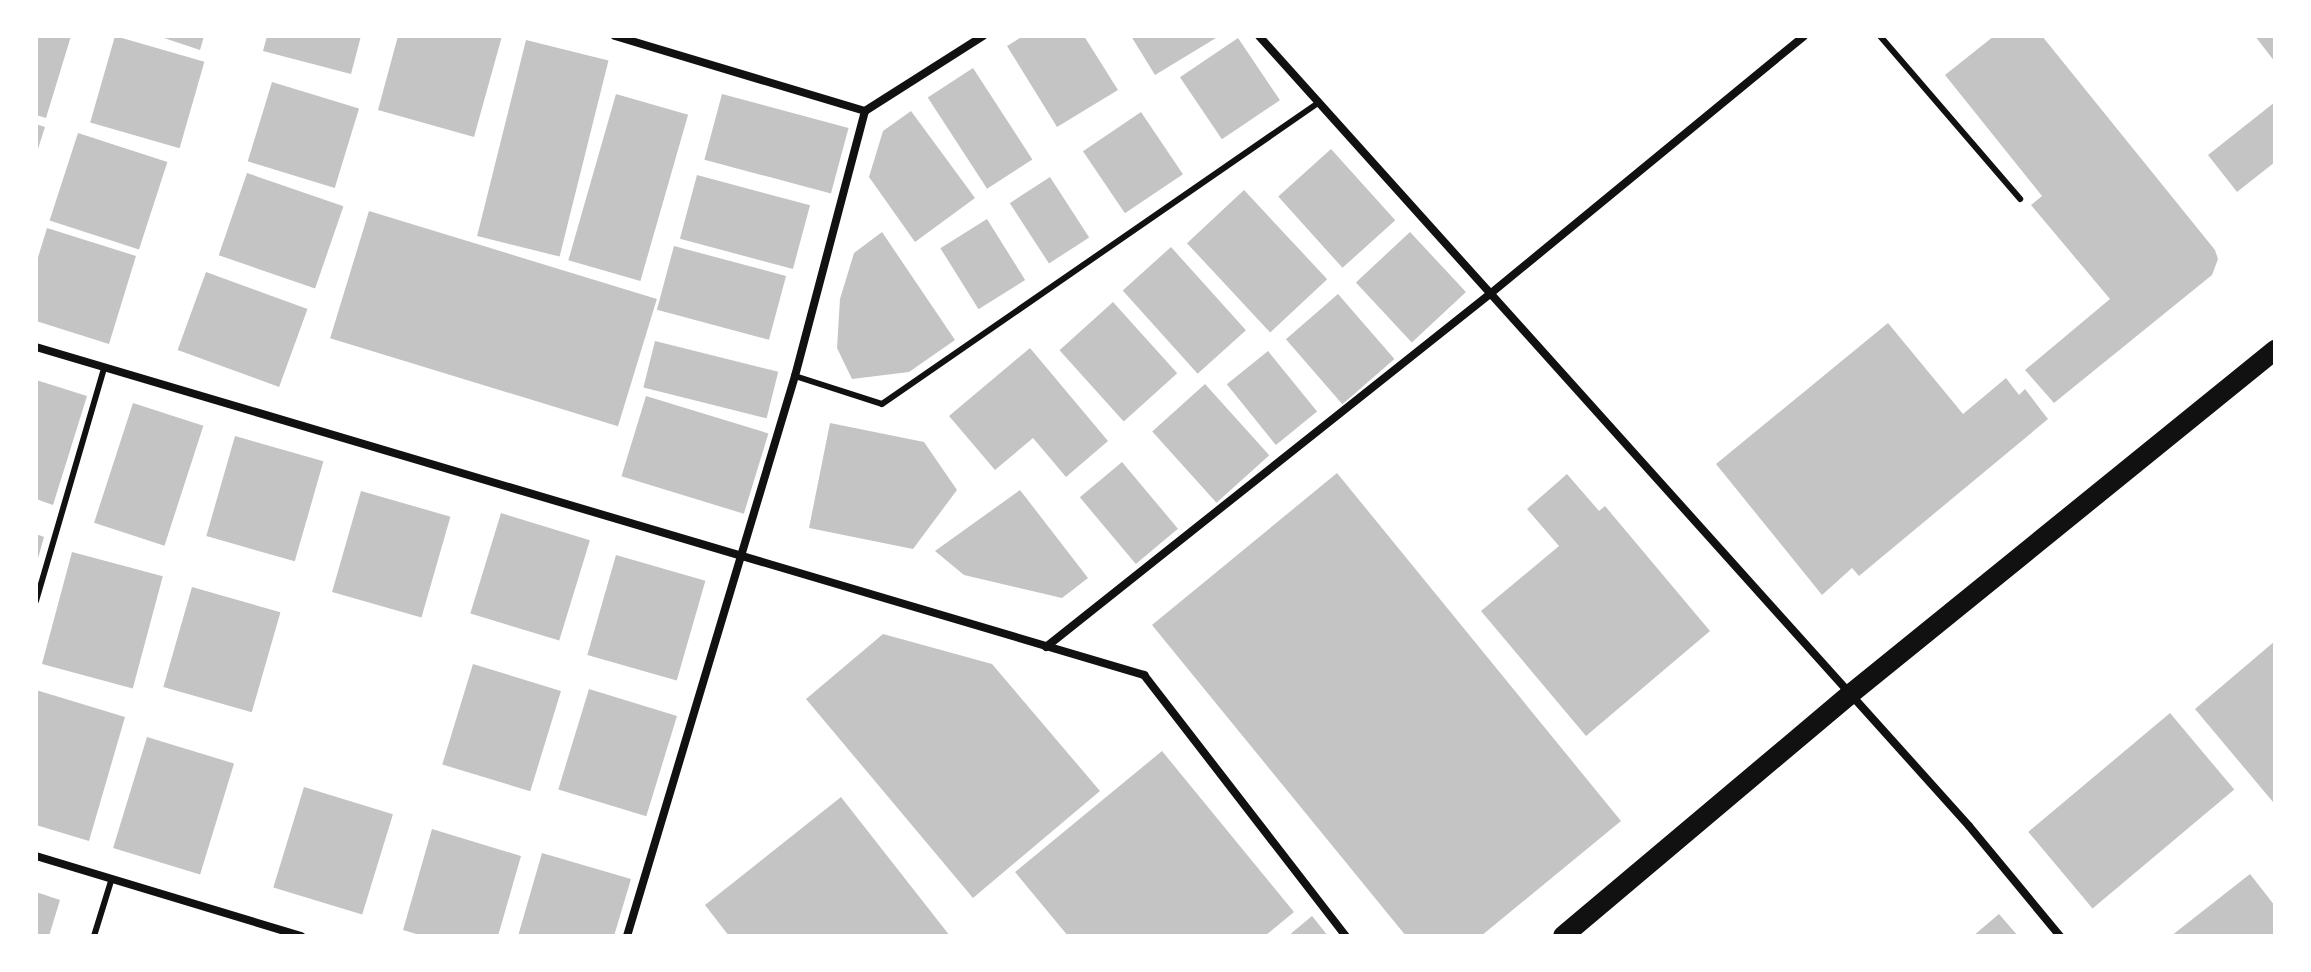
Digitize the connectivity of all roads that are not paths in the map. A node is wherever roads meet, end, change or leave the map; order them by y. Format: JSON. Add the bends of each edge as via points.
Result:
{"nodes":[{"id":1,"x":617,"y":36,"type":"edge"},
{"id":2,"x":983,"y":36,"type":"edge"},
{"id":3,"x":1259,"y":36,"type":"edge"},
{"id":4,"x":1804,"y":36,"type":"edge"},
{"id":5,"x":1880,"y":36,"type":"edge"},
{"id":6,"x":1318,"y":103,"type":"junction"},
{"id":7,"x":865,"y":111,"type":"junction"},
{"id":8,"x":2020,"y":199,"type":"dead end"},
{"id":9,"x":1490,"y":294,"type":"junction"},
{"id":10,"x":36,"y":347,"type":"edge"},
{"id":11,"x":2275,"y":350,"type":"edge"},
{"id":12,"x":104,"y":368,"type":"junction"},
{"id":13,"x":795,"y":376,"type":"junction"},
{"id":14,"x":741,"y":557,"type":"junction"},
{"id":15,"x":36,"y":601,"type":"edge"},
{"id":16,"x":1046,"y":647,"type":"junction"},
{"id":17,"x":1848,"y":696,"type":"junction"},
{"id":18,"x":36,"y":856,"type":"edge"},
{"id":19,"x":111,"y":881,"type":"junction"},
{"id":20,"x":264,"y":924,"type":"junction"},
{"id":21,"x":94,"y":936,"type":"edge"},
{"id":22,"x":262,"y":936,"type":"edge"},
{"id":23,"x":301,"y":936,"type":"edge"},
{"id":24,"x":627,"y":936,"type":"edge"},
{"id":25,"x":1346,"y":936,"type":"edge"},
{"id":26,"x":1563,"y":936,"type":"edge"},
{"id":27,"x":2060,"y":936,"type":"edge"}],
"edges":[{"from":1,"to":7,"type":"street"},
{"from":2,"to":7,"type":"street"},
{"from":3,"to":6,"type":"street"},
{"from":4,"to":9,"type":"street"},
{"from":5,"to":8,"type":"lane"},
{"from":6,"to":9,"type":"street"},
{"from":6,"to":13,"type":"lane","via":[[882,404]]},
{"from":7,"to":13,"type":"street"},
{"from":9,"to":16,"type":"street"},
{"from":9,"to":17,"type":"street"},
{"from":10,"to":12,"type":"street"},
{"from":11,"to":17,"type":"main road"},
{"from":12,"to":14,"type":"street"},
{"from":12,"to":15,"type":"lane"},
{"from":13,"to":14,"type":"street"},
{"from":14,"to":16,"type":"street"},
{"from":14,"to":24,"type":"street"},
{"from":16,"to":25,"type":"street","via":[[1144,675]]},
{"from":17,"to":26,"type":"main road"},
{"from":17,"to":27,"type":"street","via":[[1969,826]]},
{"from":18,"to":19,"type":"street"},
{"from":19,"to":20,"type":"street"},
{"from":19,"to":21,"type":"lane"},
{"from":20,"to":22,"type":"lane"},
{"from":20,"to":23,"type":"street"}]}
